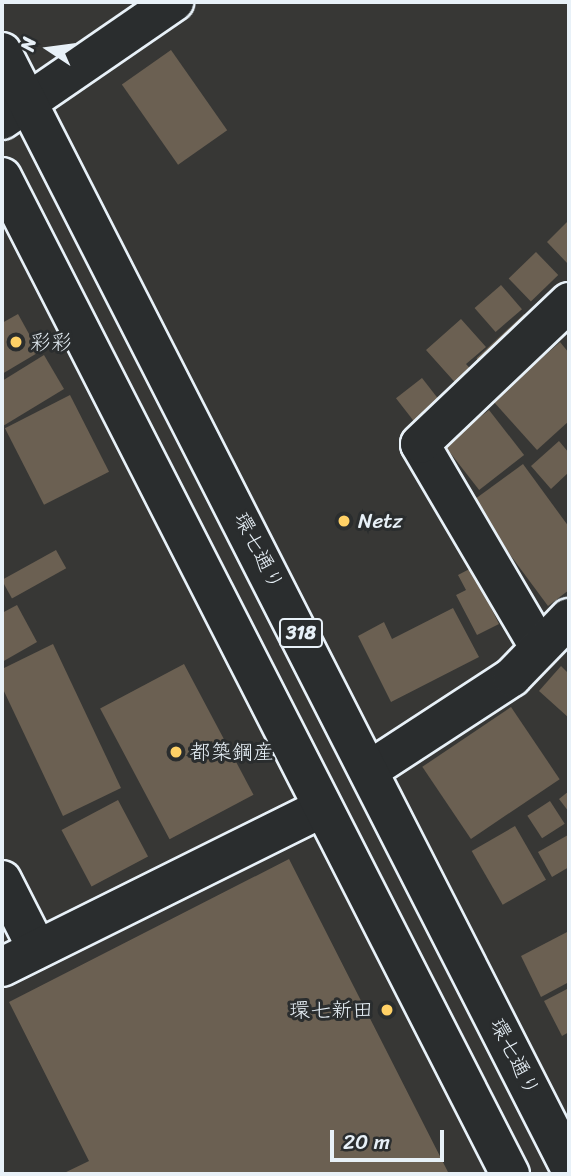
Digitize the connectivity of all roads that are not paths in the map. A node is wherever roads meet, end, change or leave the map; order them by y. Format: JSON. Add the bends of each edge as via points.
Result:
{"nodes":[{"id":1,"x":174,"y":2,"type":"edge"},
{"id":2,"x":2,"y":52,"type":"edge"},
{"id":3,"x":15,"y":111,"type":"edge"},
{"id":4,"x":2,"y":177,"type":"edge"},
{"id":5,"x":569,"y":302,"type":"edge"},
{"id":6,"x":569,"y":618,"type":"edge"},
{"id":7,"x":539,"y":647,"type":"junction"},
{"id":8,"x":370,"y":769,"type":"junction"},
{"id":9,"x":322,"y":808,"type":"junction"},
{"id":10,"x":2,"y":880,"type":"edge"},
{"id":11,"x":37,"y":949,"type":"junction"},
{"id":12,"x":2,"y":967,"type":"edge"},
{"id":13,"x":569,"y":1166,"type":"edge"},
{"id":14,"x":510,"y":1174,"type":"edge"}],
"edges":[{"from":1,"to":3,"type":"main road"},
{"from":2,"to":3,"type":"main road","name":"環七通り","number":"318"},
{"from":3,"to":8,"type":"main road","name":"環七通り","number":"318"},
{"from":4,"to":9,"type":"main road"},
{"from":5,"to":7,"type":"main road","via":[[421,444]]},
{"from":6,"to":7,"type":"main road"},
{"from":7,"to":8,"type":"main road","via":[[512,677]]},
{"from":8,"to":13,"type":"main road","name":"環七通り","number":"318"},
{"from":9,"to":11,"type":"main road"},
{"from":9,"to":14,"type":"main road"},
{"from":10,"to":11,"type":"main road"},
{"from":11,"to":12,"type":"main road"}]}
